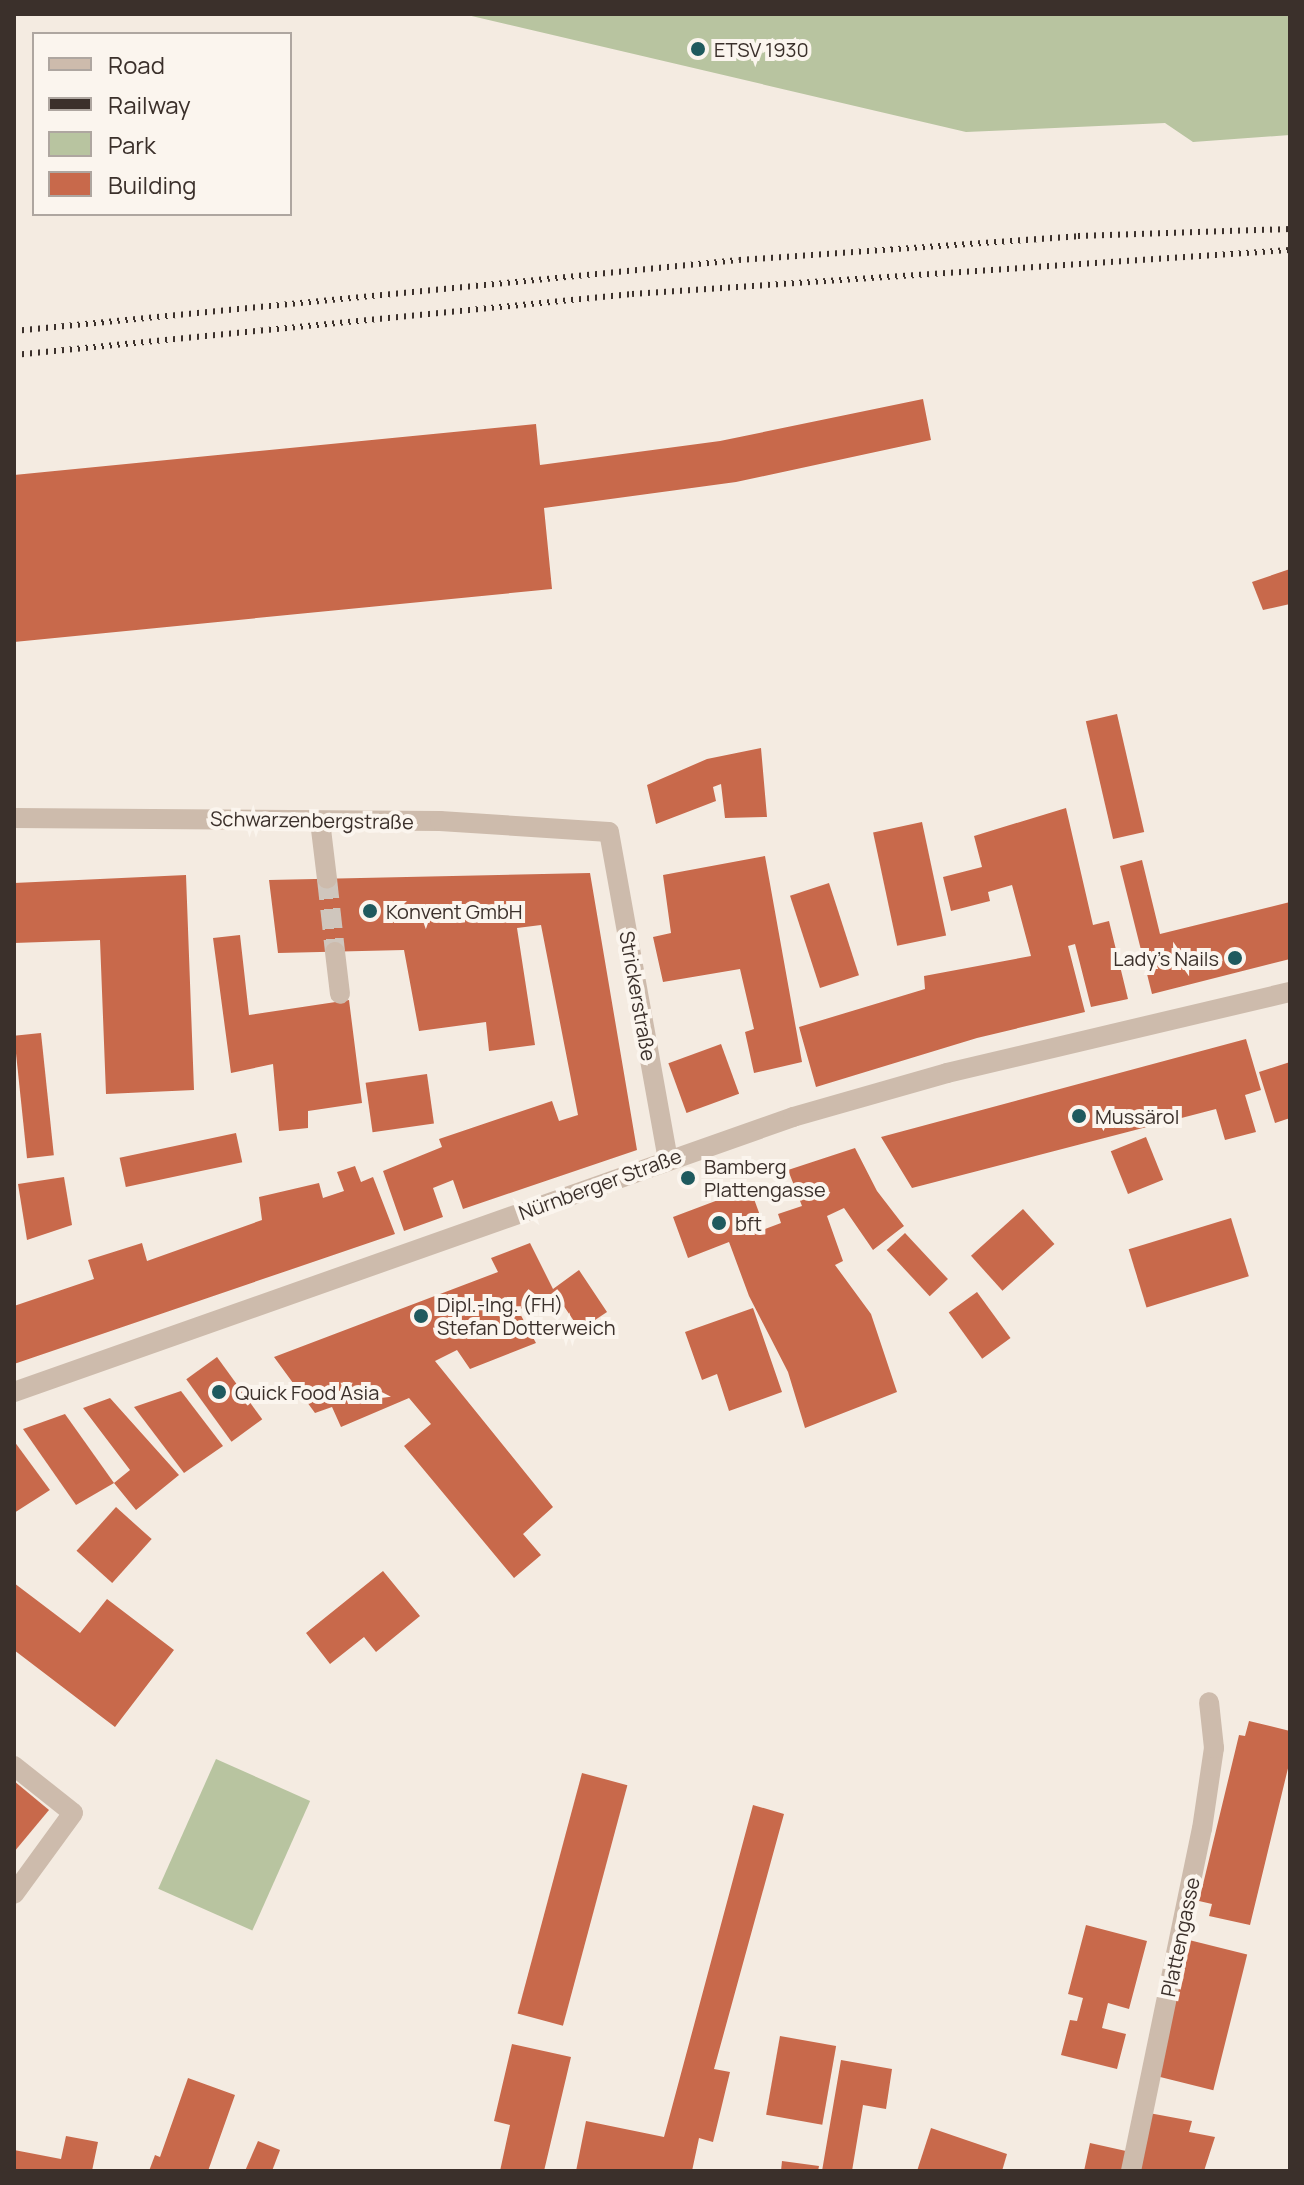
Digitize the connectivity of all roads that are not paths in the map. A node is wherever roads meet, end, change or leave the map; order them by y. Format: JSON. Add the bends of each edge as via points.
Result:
{"nodes":[{"id":1,"x":14,"y":818,"type":"edge"},
{"id":2,"x":320,"y":821,"type":"junction"},
{"id":3,"x":609,"y":832,"type":"joint"},
{"id":4,"x":327,"y":879,"type":"tunnel mouth"},
{"id":5,"x":335,"y":952,"type":"tunnel mouth"},
{"id":6,"x":1290,"y":992,"type":"edge"},
{"id":7,"x":340,"y":994,"type":"dead end"},
{"id":8,"x":668,"y":1160,"type":"junction"},
{"id":9,"x":14,"y":1392,"type":"edge"},
{"id":10,"x":1209,"y":1702,"type":"dead end"},
{"id":11,"x":14,"y":1766,"type":"edge"},
{"id":12,"x":14,"y":1894,"type":"edge"},
{"id":13,"x":1131,"y":2171,"type":"edge"}],
"edges":[{"from":1,"to":2,"type":"street","name":"Schwarzenbergstraße"},
{"from":2,"to":3,"type":"street","name":"Schwarzenbergstraße","via":[[440,821]]},
{"from":2,"to":4,"type":"street"},
{"from":3,"to":8,"type":"street","name":"Strickerstraße"},
{"from":5,"to":7,"type":"street"},
{"from":6,"to":8,"type":"street","name":"Nürnberger Straße","via":[[947,1073]]},
{"from":8,"to":9,"type":"street","name":"Nürnberger Straße"},
{"from":10,"to":13,"type":"street","name":"Plattengasse","via":[[1214,1748],[1202,1829]]},
{"from":11,"to":12,"type":"street","via":[[73,1813]]}]}
